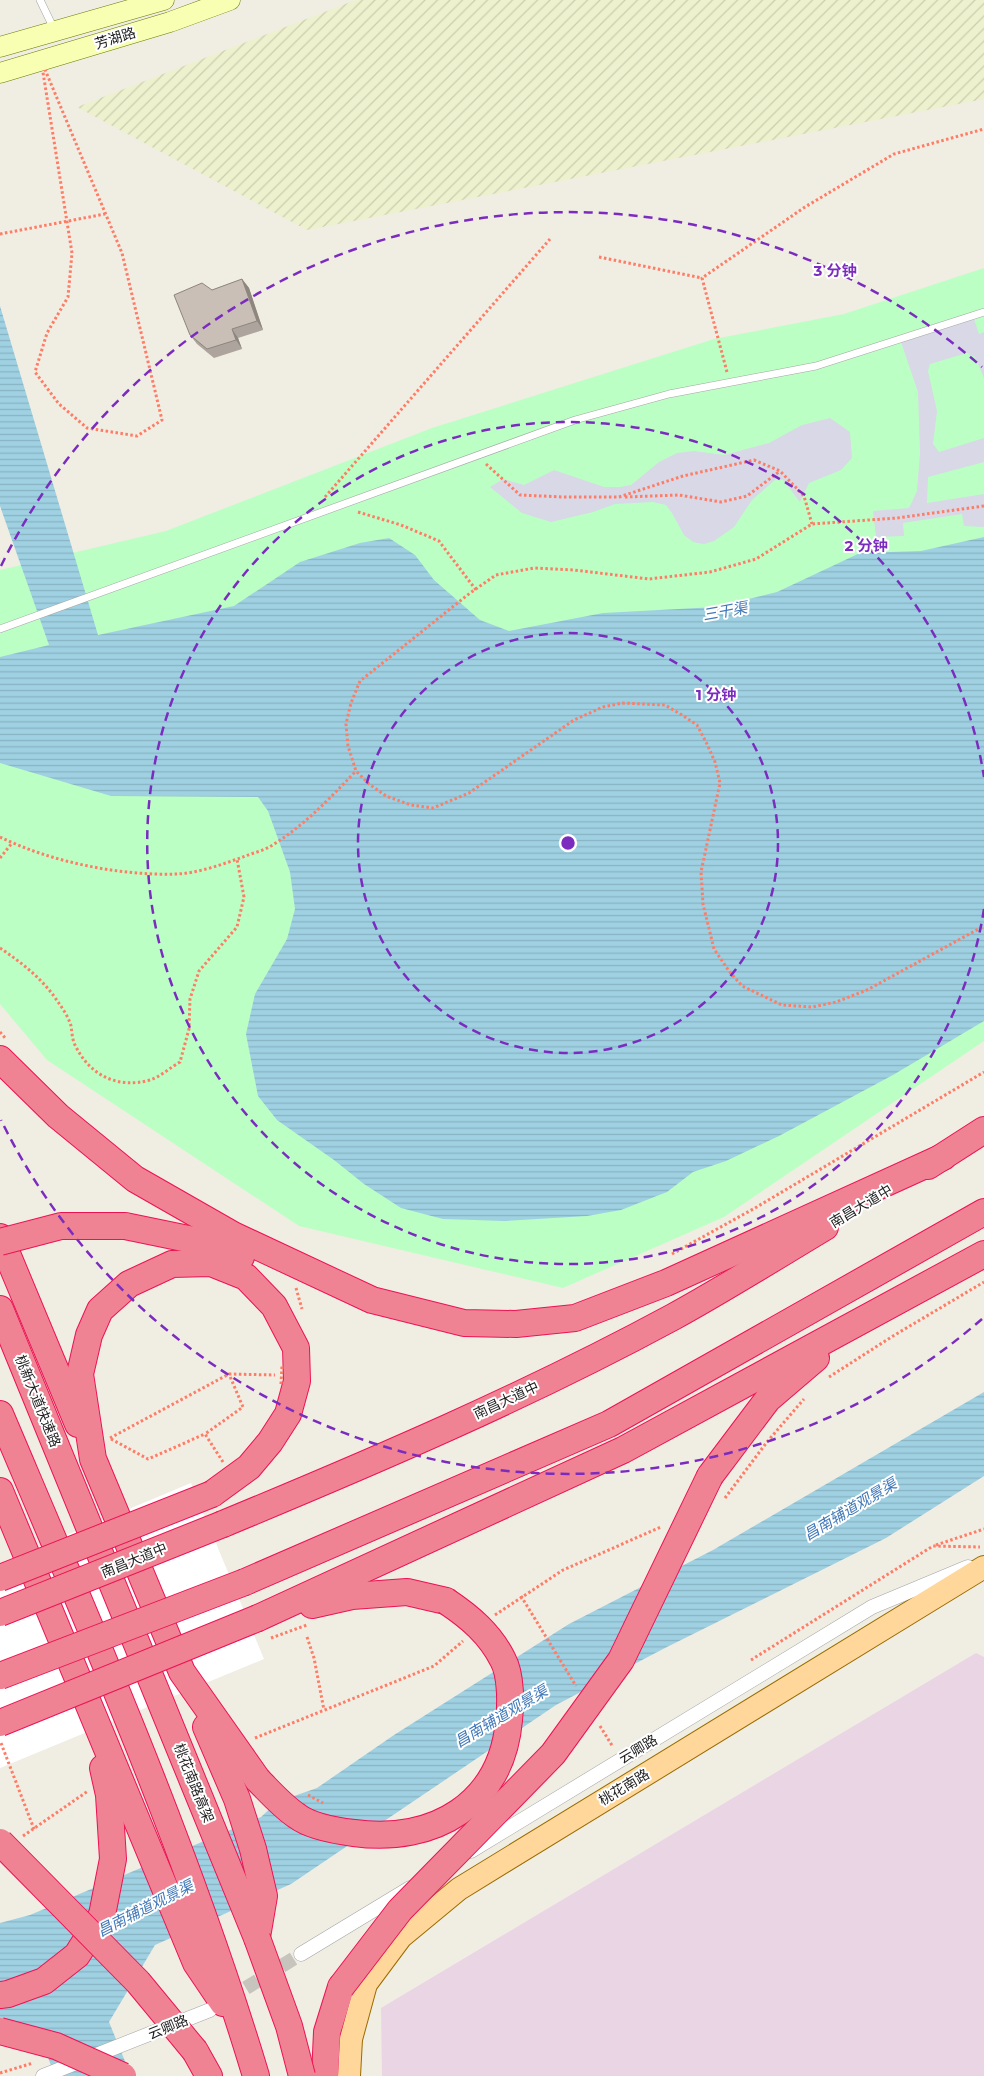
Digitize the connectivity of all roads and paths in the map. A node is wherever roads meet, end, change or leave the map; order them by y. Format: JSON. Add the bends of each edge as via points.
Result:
{"nodes":[{"id":1,"x":40,"y":0,"type":"edge"},
{"id":2,"x":162,"y":0,"type":"edge"},
{"id":3,"x":230,"y":0,"type":"edge"},
{"id":4,"x":170,"y":22,"type":"junction"},
{"id":5,"x":55,"y":31,"type":"junction"},
{"id":6,"x":0,"y":46,"type":"edge"},
{"id":7,"x":41,"y":60,"type":"junction"},
{"id":8,"x":0,"y":73,"type":"edge"},
{"id":9,"x":984,"y":129,"type":"edge"},
{"id":10,"x":105,"y":214,"type":"junction"},
{"id":11,"x":67,"y":221,"type":"junction"},
{"id":12,"x":0,"y":234,"type":"edge"},
{"id":13,"x":550,"y":239,"type":"dead end"},
{"id":14,"x":599,"y":257,"type":"dead end"},
{"id":15,"x":702,"y":278,"type":"junction"},
{"id":16,"x":984,"y":312,"type":"edge"},
{"id":17,"x":729,"y":382,"type":"junction"},
{"id":18,"x":476,"y":456,"type":"junction"},
{"id":19,"x":780,"y":471,"type":"junction"},
{"id":20,"x":619,"y":497,"type":"junction"},
{"id":21,"x":338,"y":506,"type":"junction"},
{"id":22,"x":984,"y":506,"type":"edge"},
{"id":23,"x":308,"y":517,"type":"junction"},
{"id":24,"x":812,"y":524,"type":"junction"},
{"id":25,"x":476,"y":590,"type":"junction"},
{"id":26,"x":0,"y":629,"type":"edge"},
{"id":27,"x":356,"y":770,"type":"junction"},
{"id":28,"x":0,"y":838,"type":"edge"},
{"id":29,"x":12,"y":843,"type":"junction"},
{"id":30,"x":0,"y":858,"type":"edge"},
{"id":31,"x":237,"y":859,"type":"junction"},
{"id":32,"x":984,"y":926,"type":"edge"},
{"id":33,"x":0,"y":948,"type":"edge"},
{"id":34,"x":0,"y":1032,"type":"edge"},
{"id":35,"x":3,"y":1049,"type":"edge"},
{"id":36,"x":984,"y":1072,"type":"edge"},
{"id":37,"x":984,"y":1130,"type":"edge"},
{"id":38,"x":943,"y":1157,"type":"junction"},
{"id":39,"x":984,"y":1212,"type":"edge"},
{"id":40,"x":0,"y":1238,"type":"edge"},
{"id":41,"x":0,"y":1242,"type":"edge"},
{"id":42,"x":671,"y":1255,"type":"dead end"},
{"id":43,"x":984,"y":1255,"type":"edge"},
{"id":44,"x":984,"y":1282,"type":"edge"},
{"id":45,"x":372,"y":1300,"type":"junction"},
{"id":46,"x":0,"y":1309,"type":"edge"},
{"id":47,"x":282,"y":1366,"type":"dead end"},
{"id":48,"x":229,"y":1374,"type":"junction"},
{"id":49,"x":286,"y":1375,"type":"dead end"},
{"id":50,"x":822,"y":1382,"type":"dead end"},
{"id":51,"x":281,"y":1384,"type":"dead end"},
{"id":52,"x":808,"y":1394,"type":"dead end"},
{"id":53,"x":0,"y":1414,"type":"edge"},
{"id":54,"x":206,"y":1434,"type":"junction"},
{"id":55,"x":93,"y":1459,"type":"junction"},
{"id":56,"x":227,"y":1468,"type":"dead end"},
{"id":57,"x":0,"y":1491,"type":"edge"},
{"id":58,"x":75,"y":1494,"type":"joint"},
{"id":59,"x":723,"y":1501,"type":"dead end"},
{"id":60,"x":670,"y":1524,"type":"dead end"},
{"id":61,"x":984,"y":1528,"type":"edge"},
{"id":62,"x":933,"y":1546,"type":"dead end"},
{"id":63,"x":984,"y":1560,"type":"edge"},
{"id":64,"x":984,"y":1567,"type":"edge"},
{"id":65,"x":0,"y":1578,"type":"edge"},
{"id":66,"x":521,"y":1596,"type":"junction"},
{"id":67,"x":0,"y":1613,"type":"edge"},
{"id":68,"x":258,"y":1618,"type":"junction"},
{"id":69,"x":490,"y":1619,"type":"dead end"},
{"id":70,"x":308,"y":1637,"type":"dead end"},
{"id":71,"x":469,"y":1637,"type":"dead end"},
{"id":72,"x":72,"y":1662,"type":"junction"},
{"id":73,"x":182,"y":1672,"type":"junction"},
{"id":74,"x":0,"y":1676,"type":"edge"},
{"id":75,"x":579,"y":1691,"type":"dead end"},
{"id":76,"x":324,"y":1710,"type":"junction"},
{"id":77,"x":0,"y":1723,"type":"edge"},
{"id":78,"x":599,"y":1723,"type":"dead end"},
{"id":79,"x":247,"y":1740,"type":"dead end"},
{"id":80,"x":0,"y":1741,"type":"edge"},
{"id":81,"x":613,"y":1746,"type":"dead end"},
{"id":82,"x":34,"y":1829,"type":"dead end"},
{"id":83,"x":0,"y":1842,"type":"edge"},
{"id":84,"x":257,"y":1938,"type":"junction"},
{"id":85,"x":301,"y":1954,"type":"tunnel mouth"},
{"id":86,"x":207,"y":1959,"type":"junction"},
{"id":87,"x":0,"y":1995,"type":"edge"},
{"id":88,"x":210,"y":2010,"type":"dead end"},
{"id":89,"x":0,"y":2031,"type":"edge"},
{"id":90,"x":29,"y":2064,"type":"dead end"},
{"id":91,"x":0,"y":2074,"type":"edge"},
{"id":92,"x":44,"y":2076,"type":"edge"},
{"id":93,"x":122,"y":2076,"type":"edge"},
{"id":94,"x":209,"y":2076,"type":"edge"},
{"id":95,"x":256,"y":2076,"type":"edge"},
{"id":96,"x":302,"y":2076,"type":"edge"},
{"id":97,"x":325,"y":2076,"type":"edge"},
{"id":98,"x":349,"y":2076,"type":"edge"}],
"edges":[{"from":1,"to":5,"type":"lane"},
{"from":2,"to":4,"type":"street"},
{"from":2,"to":5,"type":"street","name":"芳湖路"},
{"from":3,"to":4,"type":"street","name":"芳湖路"},
{"from":4,"to":7,"type":"street","name":"芳湖路"},
{"from":5,"to":6,"type":"street","name":"芳湖路"},
{"from":7,"to":8,"type":"street","name":"芳湖路"},
{"from":7,"to":10,"type":"path"},
{"from":7,"to":11,"type":"path"},
{"from":9,"to":15,"type":"path","via":[[894,154],[805,207]]},
{"from":10,"to":11,"type":"path"},
{"from":10,"to":11,"type":"path","via":[[122,253],[162,420],[137,436],[87,428],[59,404],[35,372],[47,333],[68,297],[72,253]]},
{"from":11,"to":12,"type":"path"},
{"from":13,"to":23,"type":"path"},
{"from":14,"to":15,"type":"path"},
{"from":15,"to":17,"type":"path"},
{"from":16,"to":17,"type":"lane","via":[[816,366]]},
{"from":17,"to":18,"type":"lane","via":[[669,394],[575,420]]},
{"from":18,"to":20,"type":"path","via":[[520,495]]},
{"from":18,"to":21,"type":"lane"},
{"from":19,"to":20,"type":"path","via":[[754,460],[683,476]]},
{"from":19,"to":20,"type":"path","via":[[747,496],[721,502],[679,495]]},
{"from":19,"to":24,"type":"path","via":[[804,496]]},
{"from":21,"to":23,"type":"lane"},
{"from":21,"to":25,"type":"path","via":[[401,525],[439,541]]},
{"from":22,"to":24,"type":"path","via":[[897,518]]},
{"from":23,"to":26,"type":"lane"},
{"from":24,"to":25,"type":"path","via":[[756,559],[710,572],[649,579],[534,568],[496,575]]},
{"from":25,"to":27,"type":"path","via":[[360,681],[346,724],[348,746]]},
{"from":27,"to":31,"type":"path","via":[[309,819],[270,847]]},
{"from":27,"to":32,"type":"path","via":[[386,796],[411,805],[433,808],[469,793],[574,720],[622,703],[665,705],[697,725],[715,762],[720,783],[701,872],[703,904],[714,949],[742,986],[782,1005],[812,1007],[836,1002],[866,990]]},
{"from":28,"to":29,"type":"path"},
{"from":29,"to":30,"type":"path"},
{"from":29,"to":31,"type":"path","via":[[85,865],[132,872],[178,874]]},
{"from":31,"to":33,"type":"path","via":[[244,897],[237,927],[199,971],[190,999],[189,1029],[180,1062],[152,1079],[127,1084],[105,1078],[88,1064],[75,1044],[70,1024],[58,1002],[43,982]]},
{"from":34,"to":35,"type":"path"},
{"from":35,"to":45,"type":"highway","via":[[58,1116],[134,1179],[233,1235]]},
{"from":36,"to":42,"type":"path"},
{"from":37,"to":38,"type":"highway","name":"南昌大道中"},
{"from":38,"to":45,"type":"highway","via":[[666,1283],[575,1318],[516,1324],[464,1323]]},
{"from":38,"to":67,"type":"highway","name":"南昌大道中","bridge":true,"via":[[673,1317],[539,1385],[385,1457]]},
{"from":39,"to":74,"type":"highway","bridge":true,"via":[[609,1424],[245,1582]]},
{"from":40,"to":55,"type":"highway"},
{"from":41,"to":45,"type":"highway","bridge":true,"via":[[61,1226],[125,1226],[193,1240]]},
{"from":43,"to":68,"type":"highway","via":[[623,1450]]},
{"from":43,"to":97,"type":"highway","bridge":true,"via":[[827,1348],[768,1399],[710,1476],[621,1660],[553,1754],[400,1910],[341,1987],[327,2032]]},
{"from":44,"to":50,"type":"path"},
{"from":46,"to":58,"type":"highway","name":"桃新大道快速路"},
{"from":47,"to":51,"type":"path","bridge":true},
{"from":48,"to":49,"type":"path"},
{"from":48,"to":54,"type":"path","via":[[243,1407]]},
{"from":48,"to":54,"type":"path","via":[[109,1438],[148,1459]]},
{"from":52,"to":59,"type":"path"},
{"from":53,"to":86,"type":"highway","via":[[172,1830]]},
{"from":54,"to":56,"type":"path"},
{"from":55,"to":65,"type":"highway","bridge":true,"via":[[80,1374],[89,1335],[100,1310],[129,1284],[172,1264],[211,1263],[246,1277],[274,1306],[296,1348],[297,1381],[288,1414],[249,1468],[212,1494]]},
{"from":55,"to":73,"type":"highway"},
{"from":57,"to":72,"type":"highway"},
{"from":58,"to":84,"type":"highway","name":"桃花南路高架"},
{"from":60,"to":66,"type":"path","via":[[563,1570]]},
{"from":61,"to":62,"type":"path"},
{"from":63,"to":85,"type":"street","name":"云卿路","via":[[872,1607]]},
{"from":64,"to":98,"type":"main road","name":"桃花南路","via":[[459,1889],[401,1937],[366,1984],[351,2039]]},
{"from":66,"to":69,"type":"path"},
{"from":66,"to":75,"type":"path"},
{"from":68,"to":73,"type":"highway","bridge":true,"via":[[352,1596],[407,1592],[446,1602],[469,1616],[486,1633],[504,1661],[511,1699],[507,1740],[492,1778],[471,1805],[440,1824],[408,1834],[374,1836],[335,1830],[297,1817],[258,1780]]},
{"from":68,"to":77,"type":"highway","bridge":true},
{"from":70,"to":76,"type":"path"},
{"from":71,"to":76,"type":"path","via":[[434,1666]]},
{"from":72,"to":86,"type":"highway","via":[[146,1844]]},
{"from":72,"to":87,"type":"highway","via":[[99,1750],[109,1796],[113,1859],[102,1915],[77,1955],[44,1981]]},
{"from":73,"to":84,"type":"highway","via":[[237,1799],[253,1849],[264,1896]]},
{"from":76,"to":79,"type":"path"},
{"from":78,"to":81,"type":"path"},
{"from":80,"to":82,"type":"path"},
{"from":83,"to":94,"type":"highway","bridge":true,"via":[[138,1982],[195,2050]]},
{"from":84,"to":96,"type":"highway","name":"桃花南路高架","bridge":true,"via":[[289,2026]]},
{"from":86,"to":95,"type":"highway","via":[[243,2033]]},
{"from":88,"to":92,"type":"street","name":"云卿路"},
{"from":89,"to":93,"type":"highway","bridge":true,"via":[[56,2046]]},
{"from":90,"to":91,"type":"path"}]}
